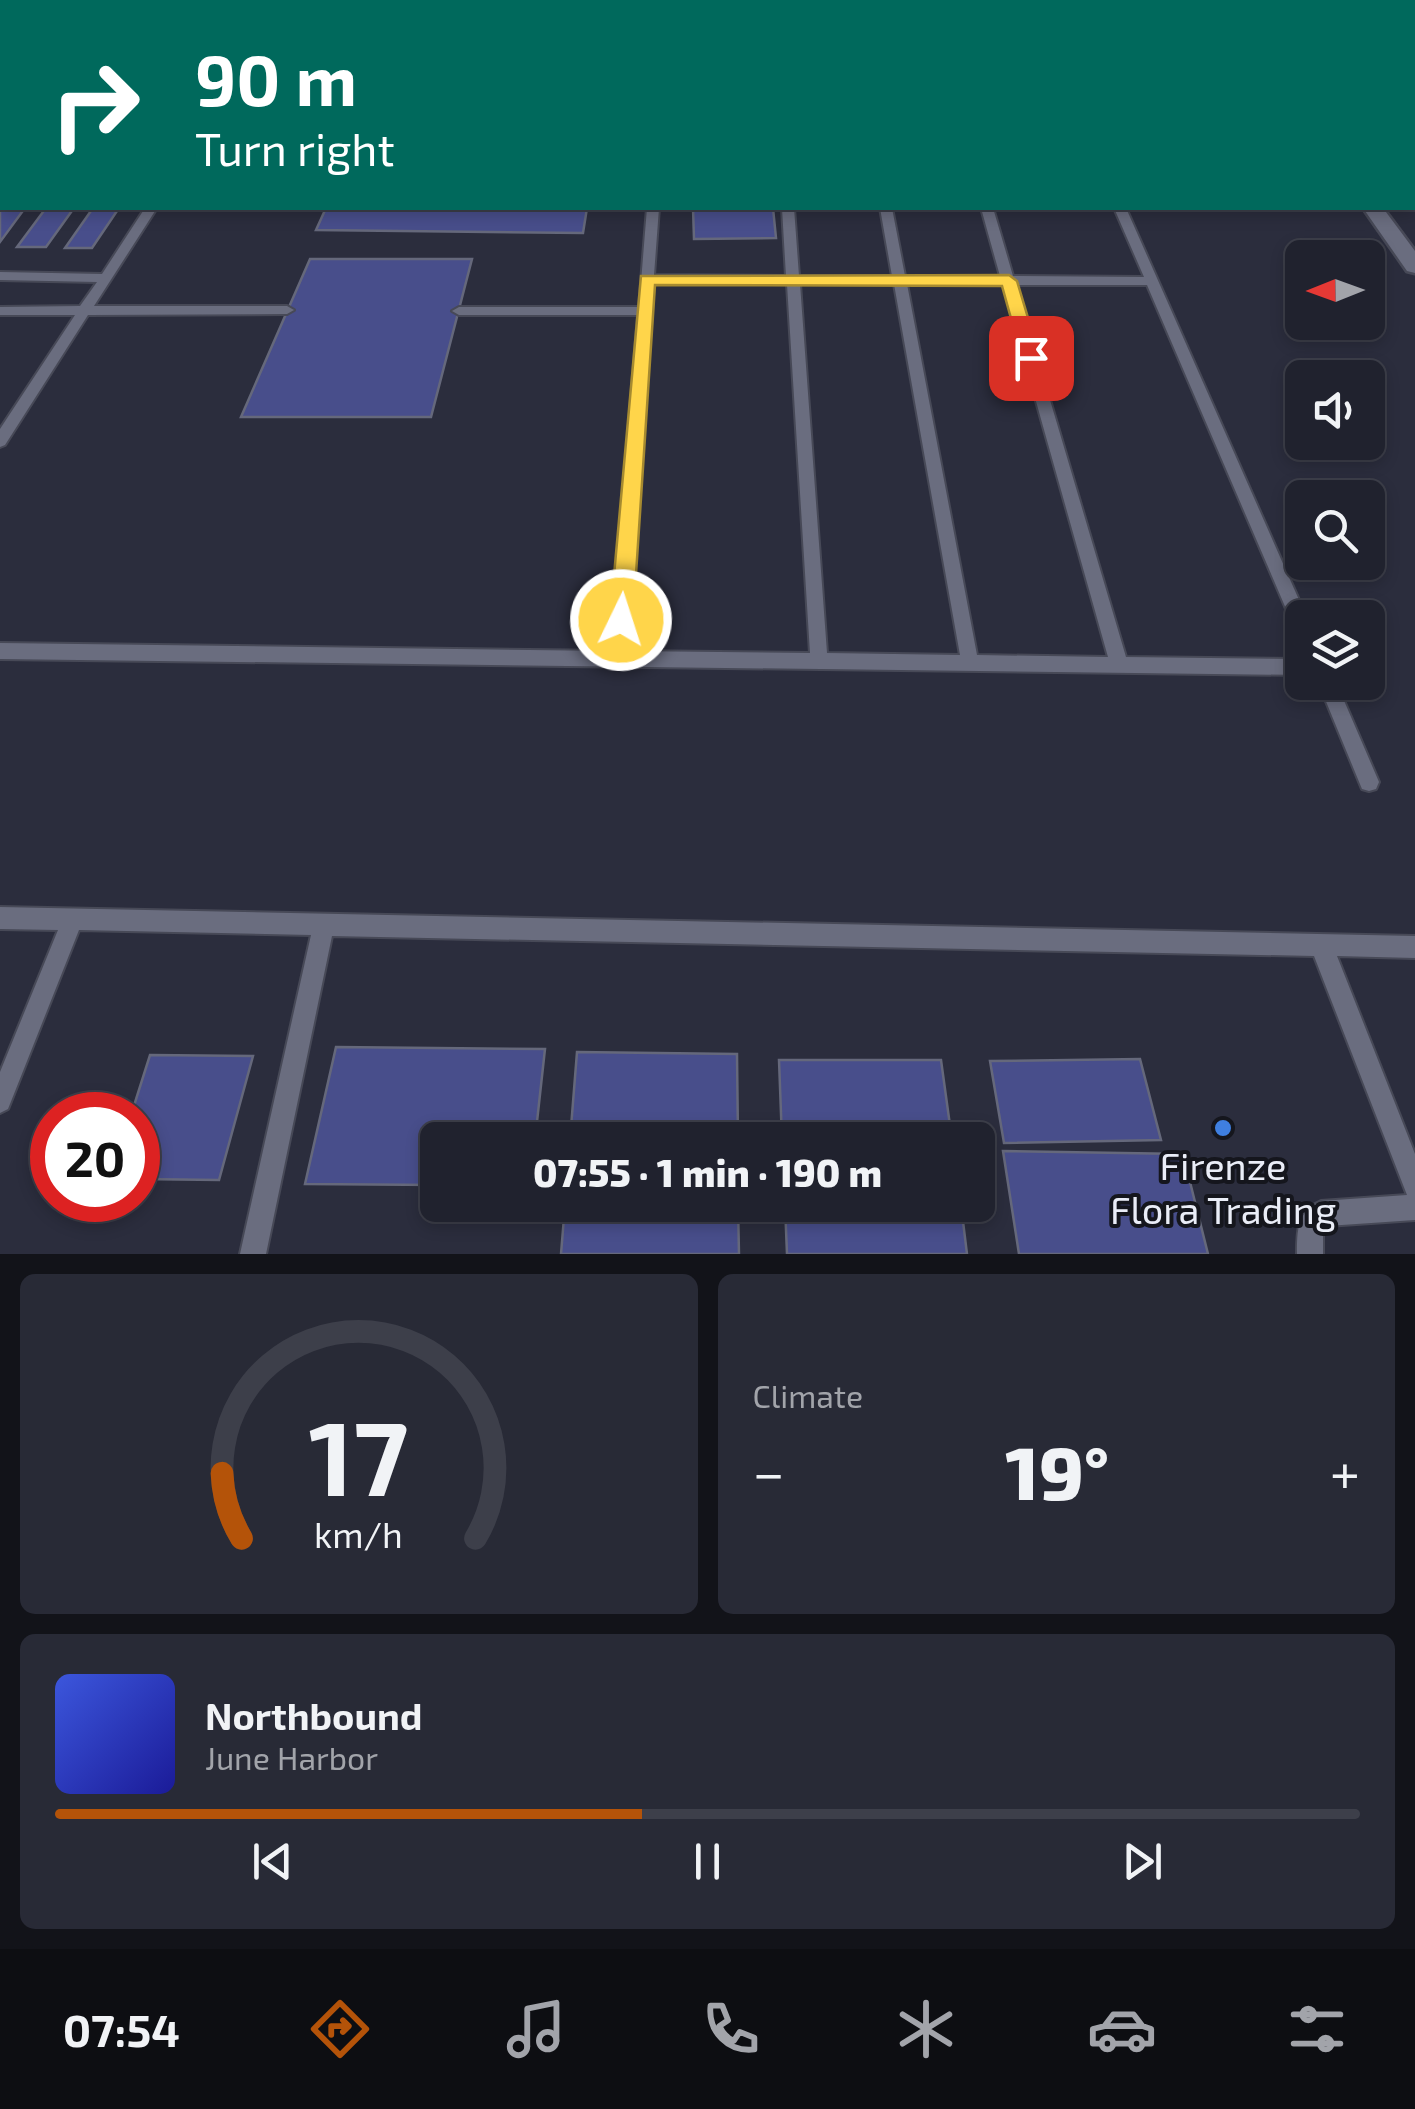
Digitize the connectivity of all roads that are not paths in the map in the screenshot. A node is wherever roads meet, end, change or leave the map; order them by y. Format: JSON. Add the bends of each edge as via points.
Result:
{"nodes":[{"id":1,"x":150,"y":210,"type":"edge"},
{"id":2,"x":653,"y":210,"type":"edge"},
{"id":3,"x":788,"y":210,"type":"edge"},
{"id":4,"x":886,"y":210,"type":"edge"},
{"id":5,"x":988,"y":210,"type":"edge"},
{"id":6,"x":1121,"y":210,"type":"edge"},
{"id":7,"x":1374,"y":210,"type":"edge"},
{"id":8,"x":1415,"y":266,"type":"edge"},
{"id":9,"x":0,"y":276,"type":"edge"},
{"id":10,"x":105,"y":278,"type":"junction"},
{"id":11,"x":646,"y":279,"type":"junction"},
{"id":12,"x":793,"y":280,"type":"junction"},
{"id":13,"x":900,"y":280,"type":"junction"},
{"id":14,"x":1009,"y":281,"type":"junction"},
{"id":15,"x":1152,"y":281,"type":"junction"},
{"id":16,"x":84,"y":310,"type":"junction"},
{"id":17,"x":287,"y":310,"type":"dead end"},
{"id":18,"x":0,"y":311,"type":"edge"},
{"id":19,"x":459,"y":311,"type":"dead end"},
{"id":20,"x":644,"y":311,"type":"junction"},
{"id":21,"x":0,"y":440,"type":"edge"},
{"id":22,"x":1290,"y":600,"type":"edge"},
{"id":23,"x":0,"y":651,"type":"edge"},
{"id":24,"x":618,"y":658,"type":"junction"},
{"id":25,"x":820,"y":661,"type":"junction"},
{"id":26,"x":970,"y":663,"type":"junction"},
{"id":27,"x":1119,"y":665,"type":"junction"},
{"id":28,"x":1285,"y":668,"type":"edge"},
{"id":29,"x":1334,"y":700,"type":"edge"},
{"id":30,"x":1369,"y":782,"type":"dead end"},
{"id":31,"x":0,"y":918,"type":"edge"},
{"id":32,"x":74,"y":919,"type":"junction"},
{"id":33,"x":324,"y":924,"type":"junction"},
{"id":34,"x":1322,"y":947,"type":"junction"},
{"id":35,"x":1415,"y":947,"type":"edge"},
{"id":36,"x":0,"y":1101,"type":"edge"},
{"id":37,"x":1415,"y":1186,"type":"edge"},
{"id":38,"x":1415,"y":1207,"type":"edge"},
{"id":39,"x":253,"y":1254,"type":"edge"},
{"id":40,"x":1310,"y":1254,"type":"edge"}],
"edges":[{"from":1,"to":10,"type":"lane"},
{"from":2,"to":11,"type":"lane"},
{"from":3,"to":12,"type":"lane"},
{"from":4,"to":13,"type":"lane"},
{"from":5,"to":14,"type":"lane"},
{"from":6,"to":15,"type":"lane"},
{"from":7,"to":8,"type":"street"},
{"from":9,"to":10,"type":"lane"},
{"from":10,"to":16,"type":"lane"},
{"from":11,"to":12,"type":"lane"},
{"from":11,"to":20,"type":"lane"},
{"from":12,"to":13,"type":"lane"},
{"from":12,"to":25,"type":"lane"},
{"from":13,"to":14,"type":"lane"},
{"from":13,"to":26,"type":"lane"},
{"from":14,"to":15,"type":"lane"},
{"from":14,"to":27,"type":"lane"},
{"from":15,"to":22,"type":"lane"},
{"from":16,"to":17,"type":"lane"},
{"from":16,"to":18,"type":"lane"},
{"from":16,"to":21,"type":"lane"},
{"from":19,"to":20,"type":"lane"},
{"from":20,"to":24,"type":"lane"},
{"from":23,"to":24,"type":"lane"},
{"from":24,"to":25,"type":"lane"},
{"from":25,"to":26,"type":"lane"},
{"from":26,"to":27,"type":"lane"},
{"from":27,"to":28,"type":"lane"},
{"from":29,"to":30,"type":"lane"},
{"from":31,"to":32,"type":"lane"},
{"from":32,"to":33,"type":"lane"},
{"from":32,"to":36,"type":"lane"},
{"from":33,"to":34,"type":"lane"},
{"from":33,"to":39,"type":"lane"},
{"from":34,"to":35,"type":"lane"},
{"from":34,"to":37,"type":"lane"},
{"from":38,"to":40,"type":"lane","via":[[1321,1214],[1310,1227]]}]}
